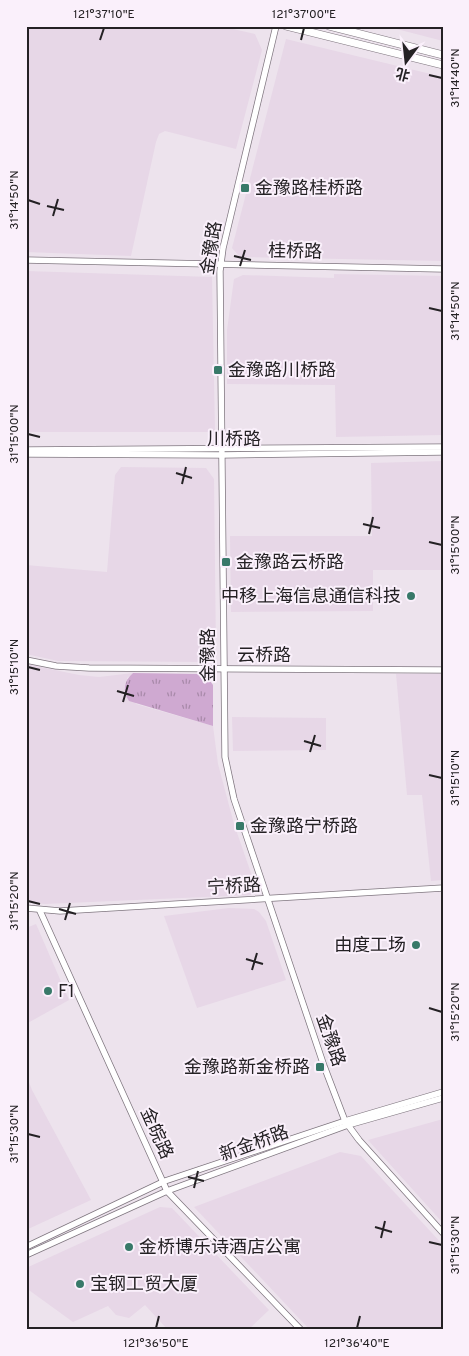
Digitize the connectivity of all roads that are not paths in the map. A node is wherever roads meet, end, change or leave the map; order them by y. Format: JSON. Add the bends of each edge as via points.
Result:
{"nodes":[{"id":1,"x":276,"y":26,"type":"edge"},
{"id":2,"x":286,"y":26,"type":"edge"},
{"id":3,"x":329,"y":26,"type":"edge"},
{"id":4,"x":443,"y":55,"type":"edge"},
{"id":5,"x":443,"y":65,"type":"edge"},
{"id":6,"x":26,"y":260,"type":"edge"},
{"id":7,"x":221,"y":264,"type":"junction"},
{"id":8,"x":443,"y":269,"type":"edge"},
{"id":9,"x":443,"y":447,"type":"edge"},
{"id":10,"x":26,"y":450,"type":"edge"},
{"id":11,"x":222,"y":452,"type":"junction"},
{"id":12,"x":443,"y":452,"type":"edge"},
{"id":13,"x":26,"y":454,"type":"edge"},
{"id":14,"x":26,"y":660,"type":"edge"},
{"id":15,"x":224,"y":670,"type":"junction"},
{"id":16,"x":443,"y":670,"type":"edge"},
{"id":17,"x":443,"y":888,"type":"edge"},
{"id":18,"x":269,"y":900,"type":"junction"},
{"id":19,"x":26,"y":908,"type":"edge"},
{"id":20,"x":40,"y":911,"type":"junction"},
{"id":21,"x":443,"y":1092,"type":"edge"},
{"id":22,"x":443,"y":1098,"type":"edge"},
{"id":23,"x":347,"y":1123,"type":"junction"},
{"id":24,"x":163,"y":1182,"type":"junction"},
{"id":25,"x":167,"y":1191,"type":"junction"},
{"id":26,"x":443,"y":1233,"type":"edge"},
{"id":27,"x":26,"y":1247,"type":"edge"},
{"id":28,"x":26,"y":1256,"type":"edge"},
{"id":29,"x":301,"y":1330,"type":"edge"}],
"edges":[{"from":1,"to":7,"type":"street","name":"金豫路"},
{"from":2,"to":5,"type":"main road"},
{"from":3,"to":4,"type":"main road"},
{"from":6,"to":7,"type":"street","name":"桂桥路"},
{"from":7,"to":8,"type":"street","name":"桂桥路"},
{"from":7,"to":11,"type":"street","name":"金豫路"},
{"from":9,"to":11,"type":"street","name":"川桥路"},
{"from":10,"to":11,"type":"street","name":"川桥路"},
{"from":11,"to":12,"type":"street","name":"川桥路"},
{"from":11,"to":13,"type":"street","name":"川桥路"},
{"from":11,"to":15,"type":"street","name":"金豫路"},
{"from":14,"to":15,"type":"street","name":"云桥路","via":[[89,668]]},
{"from":15,"to":16,"type":"street","name":"云桥路"},
{"from":15,"to":18,"type":"street","name":"金豫路","via":[[227,771]]},
{"from":17,"to":18,"type":"street","name":"宁桥路"},
{"from":18,"to":20,"type":"street","name":"宁桥路"},
{"from":18,"to":23,"type":"street","name":"金豫路","via":[[324,1066]]},
{"from":19,"to":20,"type":"street","name":"宁桥路"},
{"from":20,"to":24,"type":"street","name":"金皖路"},
{"from":21,"to":23,"type":"street","name":"新金桥路"},
{"from":22,"to":23,"type":"street","name":"新金桥路"},
{"from":23,"to":24,"type":"street","name":"新金桥路"},
{"from":23,"to":25,"type":"street","name":"新金桥路"},
{"from":23,"to":26,"type":"street","name":"金豫路"},
{"from":24,"to":25,"type":"street","name":"金皖路"},
{"from":24,"to":27,"type":"street","name":"新金桥路"},
{"from":25,"to":28,"type":"street","name":"新金桥路"},
{"from":25,"to":29,"type":"street","name":"金皖路"}]}
